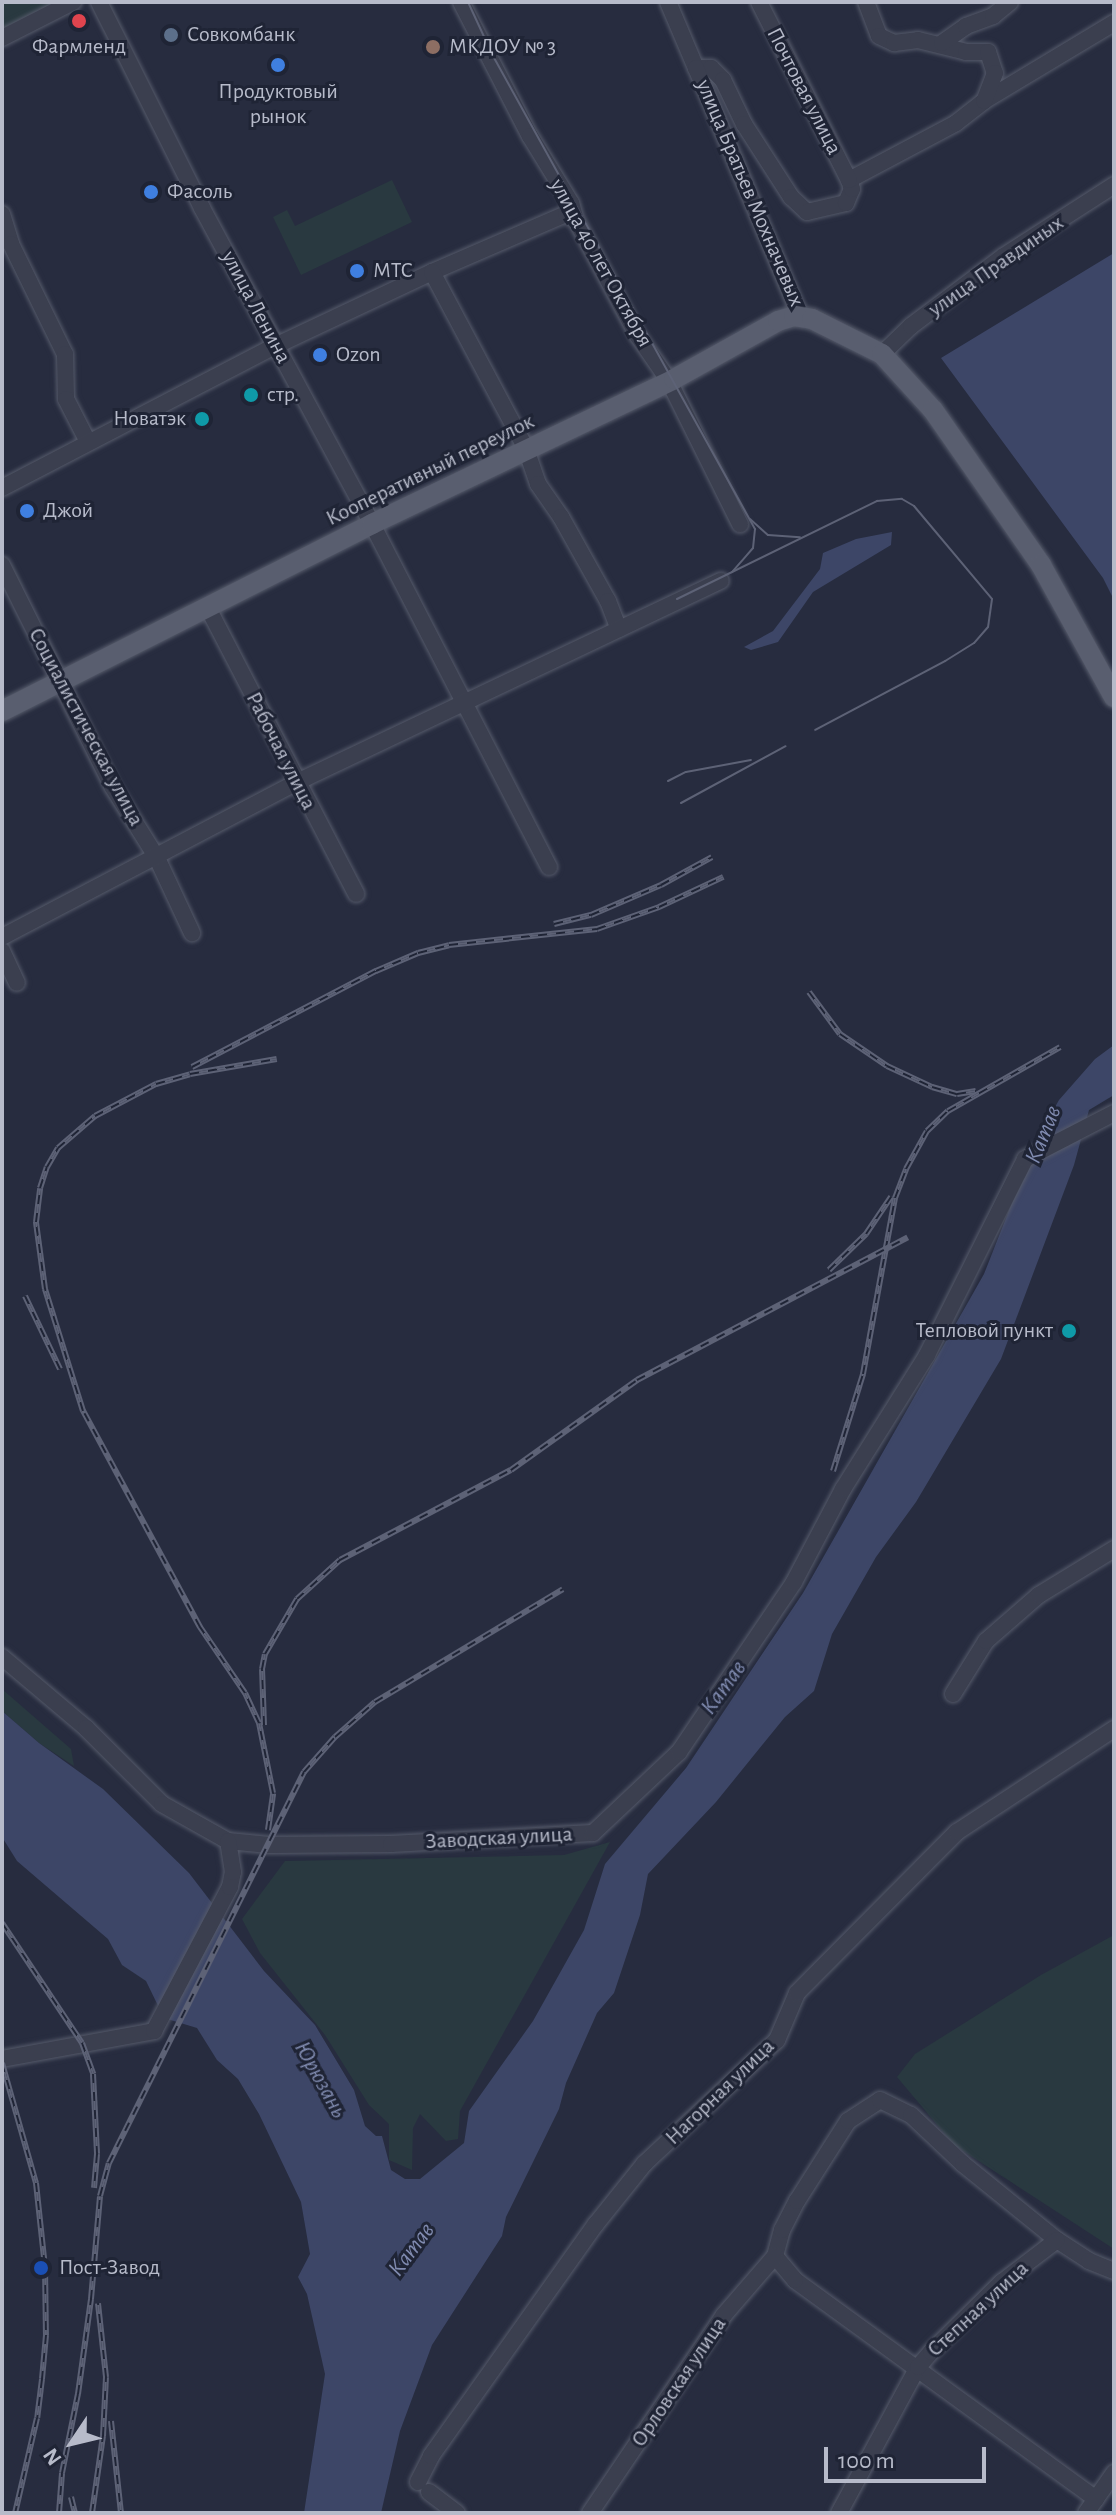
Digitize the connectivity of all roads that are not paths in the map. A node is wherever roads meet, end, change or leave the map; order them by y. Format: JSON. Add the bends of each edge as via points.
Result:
{"nodes":[{"id":1,"x":73,"y":2,"type":"edge"},
{"id":2,"x":99,"y":2,"type":"edge"},
{"id":3,"x":461,"y":2,"type":"edge"},
{"id":4,"x":668,"y":2,"type":"edge"},
{"id":5,"x":759,"y":2,"type":"edge"},
{"id":6,"x":866,"y":2,"type":"edge"},
{"id":7,"x":1010,"y":2,"type":"edge"},
{"id":8,"x":1114,"y":23,"type":"edge"},
{"id":9,"x":2,"y":38,"type":"edge"},
{"id":10,"x":942,"y":43,"type":"junction"},
{"id":11,"x":696,"y":68,"type":"junction"},
{"id":12,"x":984,"y":101,"type":"junction"},
{"id":13,"x":849,"y":180,"type":"junction"},
{"id":14,"x":1114,"y":185,"type":"edge"},
{"id":15,"x":2,"y":214,"type":"edge"},
{"id":16,"x":576,"y":220,"type":"junction"},
{"id":17,"x":432,"y":272,"type":"junction"},
{"id":18,"x":801,"y":318,"type":"junction"},
{"id":19,"x":277,"y":345,"type":"junction"},
{"id":20,"x":882,"y":354,"type":"junction"},
{"id":21,"x":669,"y":381,"type":"junction"},
{"id":22,"x":88,"y":442,"type":"junction"},
{"id":23,"x":526,"y":449,"type":"junction"},
{"id":24,"x":2,"y":488,"type":"edge"},
{"id":25,"x":372,"y":524,"type":"junction"},
{"id":26,"x":740,"y":524,"type":"dead end"},
{"id":27,"x":2,"y":565,"type":"edge"},
{"id":28,"x":721,"y":581,"type":"dead end"},
{"id":29,"x":208,"y":608,"type":"junction"},
{"id":30,"x":619,"y":629,"type":"junction"},
{"id":31,"x":61,"y":682,"type":"junction"},
{"id":32,"x":1114,"y":697,"type":"edge"},
{"id":33,"x":465,"y":703,"type":"junction"},
{"id":34,"x":2,"y":711,"type":"edge"},
{"id":35,"x":297,"y":782,"type":"junction"},
{"id":36,"x":157,"y":858,"type":"junction"},
{"id":37,"x":549,"y":867,"type":"dead end"},
{"id":38,"x":356,"y":894,"type":"dead end"},
{"id":39,"x":192,"y":933,"type":"dead end"},
{"id":40,"x":2,"y":937,"type":"edge"},
{"id":41,"x":2,"y":951,"type":"edge"},
{"id":42,"x":17,"y":983,"type":"dead end"},
{"id":43,"x":1106,"y":1116,"type":"edge"},
{"id":44,"x":1114,"y":1549,"type":"edge"},
{"id":45,"x":2,"y":1657,"type":"edge"},
{"id":46,"x":953,"y":1694,"type":"dead end"},
{"id":47,"x":1114,"y":1729,"type":"edge"},
{"id":48,"x":228,"y":1841,"type":"junction"},
{"id":49,"x":2,"y":2059,"type":"edge"},
{"id":50,"x":1057,"y":2240,"type":"junction"},
{"id":51,"x":775,"y":2256,"type":"junction"},
{"id":52,"x":1114,"y":2271,"type":"edge"},
{"id":53,"x":918,"y":2367,"type":"junction"},
{"id":54,"x":1114,"y":2473,"type":"edge"},
{"id":55,"x":1091,"y":2506,"type":"edge"},
{"id":56,"x":457,"y":2513,"type":"edge"},
{"id":57,"x":590,"y":2513,"type":"edge"},
{"id":58,"x":839,"y":2513,"type":"edge"}],
"edges":[{"from":1,"to":9,"type":"street"},
{"from":2,"to":19,"type":"street","name":"улица Ленина"},
{"from":3,"to":16,"type":"street","name":"улица 40 лет Октября"},
{"from":4,"to":11,"type":"street","name":"улица Братьев Мохначевых"},
{"from":5,"to":13,"type":"street","name":"Почтовая улица"},
{"from":6,"to":10,"type":"street","via":[[879,36],[894,43]]},
{"from":7,"to":10,"type":"street"},
{"from":8,"to":12,"type":"street"},
{"from":10,"to":12,"type":"street","via":[[956,50],[988,52],[995,73]]},
{"from":11,"to":13,"type":"street","via":[[711,68],[723,80],[744,124],[791,197],[807,212],[846,203],[852,189]]},
{"from":11,"to":18,"type":"street","name":"улица Братьев Мохначевых"},
{"from":12,"to":13,"type":"street","via":[[956,123]]},
{"from":14,"to":20,"type":"street","name":"улица Правдиных","via":[[1004,256]]},
{"from":15,"to":22,"type":"street","via":[[11,244],[65,354],[66,399]]},
{"from":16,"to":17,"type":"street","via":[[566,214]]},
{"from":16,"to":21,"type":"street","name":"улица 40 лет Октября","via":[[638,336]]},
{"from":17,"to":19,"type":"street"},
{"from":17,"to":23,"type":"street"},
{"from":18,"to":20,"type":"main road"},
{"from":18,"to":21,"type":"main road","name":"Кооперативный переулок","via":[[778,321]]},
{"from":19,"to":22,"type":"street"},
{"from":19,"to":25,"type":"street","name":"улица Ленина"},
{"from":20,"to":32,"type":"main road","via":[[933,410],[1015,523]]},
{"from":21,"to":23,"type":"main road","name":"Кооперативный переулок"},
{"from":21,"to":26,"type":"street","name":"улица 40 лет Октября"},
{"from":22,"to":24,"type":"street"},
{"from":23,"to":25,"type":"main road","name":"Кооперативный переулок"},
{"from":23,"to":30,"type":"street","via":[[538,484],[608,601]]},
{"from":25,"to":29,"type":"main road","name":"Кооперативный переулок"},
{"from":25,"to":33,"type":"street","name":"улица Ленина"},
{"from":27,"to":31,"type":"street","name":"Социалистическая улица"},
{"from":28,"to":30,"type":"street"},
{"from":29,"to":31,"type":"main road","name":"Кооперативный переулок"},
{"from":29,"to":35,"type":"street","name":"Рабочая улица"},
{"from":30,"to":33,"type":"street"},
{"from":31,"to":34,"type":"main road","name":"Кооперативный переулок"},
{"from":31,"to":36,"type":"street","name":"Социалистическая улица","via":[[112,786]]},
{"from":33,"to":35,"type":"street"},
{"from":33,"to":37,"type":"street","name":"улица Ленина"},
{"from":35,"to":36,"type":"street"},
{"from":35,"to":38,"type":"street","name":"Рабочая улица"},
{"from":36,"to":39,"type":"street","name":"Социалистическая улица"},
{"from":36,"to":40,"type":"street"},
{"from":41,"to":42,"type":"street"},
{"from":43,"to":48,"type":"street","name":"Заводская улица","via":[[1025,1159],[927,1355],[843,1489],[794,1582],[679,1752],[593,1833],[391,1844]]},
{"from":44,"to":46,"type":"street","via":[[1039,1595],[986,1641]]},
{"from":45,"to":48,"type":"street","name":"Заводская улица","via":[[86,1728],[162,1804]]},
{"from":47,"to":56,"type":"street","name":"Нагорная улица","via":[[957,1832],[797,1993],[777,2040],[644,2164],[431,2456],[424,2487]]},
{"from":48,"to":49,"type":"street","via":[[230,1887],[154,2031]]},
{"from":50,"to":51,"type":"street","via":[[911,2115],[880,2100],[848,2121],[797,2201]]},
{"from":50,"to":52,"type":"street"},
{"from":50,"to":53,"type":"street","name":"Степная улица","via":[[1002,2282]]},
{"from":51,"to":53,"type":"street","via":[[795,2280]]},
{"from":51,"to":57,"type":"street","name":"Орловская улица","via":[[724,2315]]},
{"from":53,"to":55,"type":"street"},
{"from":53,"to":58,"type":"street","name":"Степная улица"},
{"from":54,"to":55,"type":"street"}]}
